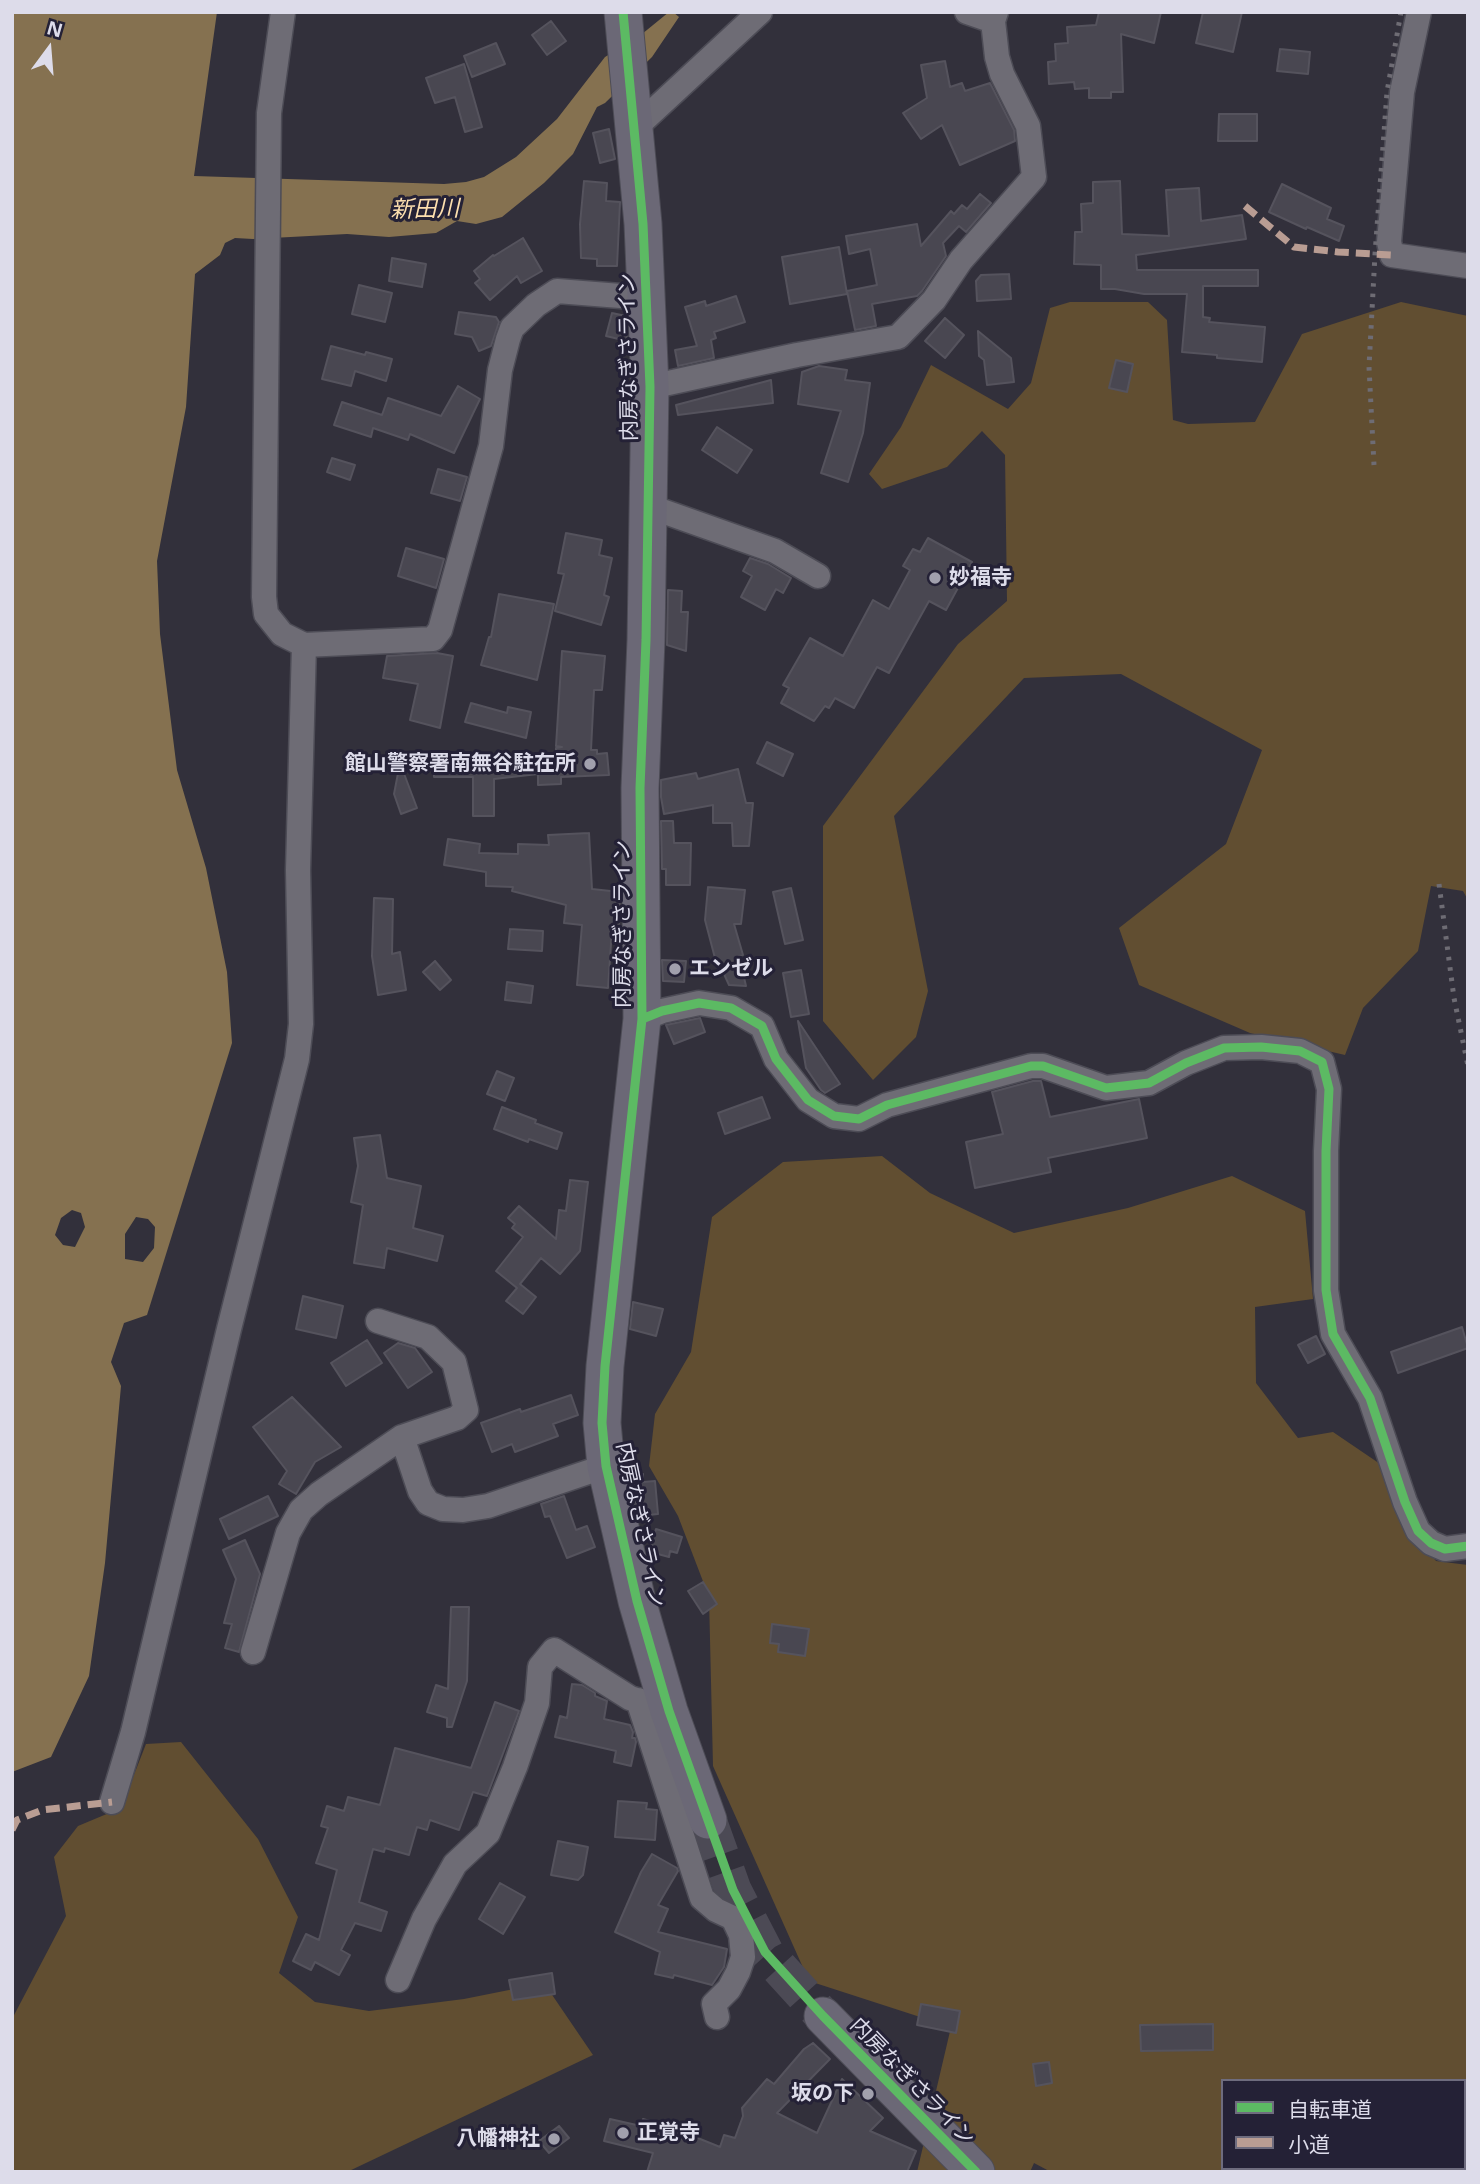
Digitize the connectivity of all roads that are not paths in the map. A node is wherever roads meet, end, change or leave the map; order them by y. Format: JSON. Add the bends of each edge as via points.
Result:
{"nodes":[{"id":1,"x":283,"y":12,"type":"edge"},
{"id":2,"x":760,"y":12,"type":"edge"},
{"id":3,"x":967,"y":12,"type":"edge"},
{"id":4,"x":1419,"y":12,"type":"edge"},
{"id":5,"x":995,"y":17,"type":"edge"},
{"id":6,"x":624,"y":27,"type":"edge"},
{"id":7,"x":634,"y":111,"type":"junction"},
{"id":8,"x":1468,"y":266,"type":"edge"},
{"id":9,"x":646,"y":298,"type":"junction"},
{"id":10,"x":650,"y":387,"type":"junction"},
{"id":11,"x":648,"y":506,"type":"junction"},
{"id":12,"x":818,"y":576,"type":"dead end"},
{"id":13,"x":303,"y":645,"type":"junction"},
{"id":14,"x":642,"y":1019,"type":"junction"},
{"id":15,"x":378,"y":1321,"type":"dead end"},
{"id":16,"x":402,"y":1437,"type":"junction"},
{"id":17,"x":606,"y":1466,"type":"junction"},
{"id":18,"x":1468,"y":1546,"type":"edge"},
{"id":19,"x":253,"y":1652,"type":"dead end"},
{"id":20,"x":653,"y":1706,"type":"junction"},
{"id":21,"x":112,"y":1802,"type":"dead end"},
{"id":22,"x":708,"y":1820,"type":"tunnel mouth"},
{"id":23,"x":398,"y":1980,"type":"dead end"},
{"id":24,"x":823,"y":2016,"type":"tunnel mouth"},
{"id":25,"x":717,"y":2017,"type":"dead end"},
{"id":26,"x":976,"y":2172,"type":"edge"}],
"edges":[{"from":1,"to":13,"type":"street","via":[[269,113],[264,597],[266,614],[282,634]]},
{"from":2,"to":7,"type":"street"},
{"from":3,"to":5,"type":"street"},
{"from":4,"to":8,"type":"street","via":[[1402,92],[1389,242],[1392,255]]},
{"from":5,"to":10,"type":"street","via":[[997,57],[1028,126],[1034,177],[961,260],[934,300],[898,337]]},
{"from":6,"to":7,"type":"highway","name":"内房なぎさライン"},
{"from":7,"to":9,"type":"highway","name":"内房なぎさライン"},
{"from":9,"to":10,"type":"highway","name":"内房なぎさライン"},
{"from":9,"to":13,"type":"street","via":[[557,291],[512,328],[500,370],[491,446],[440,630],[433,639]]},
{"from":10,"to":11,"type":"highway","name":"内房なぎさライン"},
{"from":11,"to":12,"type":"street","via":[[775,551]]},
{"from":11,"to":14,"type":"highway","name":"内房なぎさライン","via":[[640,788]]},
{"from":13,"to":21,"type":"street","via":[[297,1059]]},
{"from":14,"to":17,"type":"highway","name":"内房なぎさライン","via":[[605,1366],[602,1423]]},
{"from":14,"to":18,"type":"street","via":[[699,1003],[732,1008],[762,1026],[776,1059],[808,1100],[834,1116],[859,1119],[887,1105],[1031,1066],[1106,1088],[1149,1083],[1224,1048],[1300,1051],[1322,1062],[1329,1089],[1326,1290],[1333,1334],[1370,1398],[1418,1531],[1445,1549]]},
{"from":15,"to":16,"type":"street","via":[[428,1337],[454,1362],[466,1410],[457,1418]]},
{"from":16,"to":17,"type":"street","via":[[419,1491],[428,1503],[443,1508],[488,1506]]},
{"from":16,"to":19,"type":"street","via":[[301,1510],[288,1533]]},
{"from":17,"to":20,"type":"highway","name":"内房なぎさライン","via":[[637,1601]]},
{"from":20,"to":22,"type":"highway","name":"内房なぎさライン"},
{"from":20,"to":23,"type":"street","via":[[630,1698],[554,1650],[540,1667],[537,1703],[488,1833],[455,1864],[424,1919]]},
{"from":20,"to":25,"type":"street","via":[[702,1898],[733,1918],[741,1935],[743,1957],[729,1989],[714,2004]]},
{"from":24,"to":26,"type":"highway","name":"内房なぎさライン"}]}
